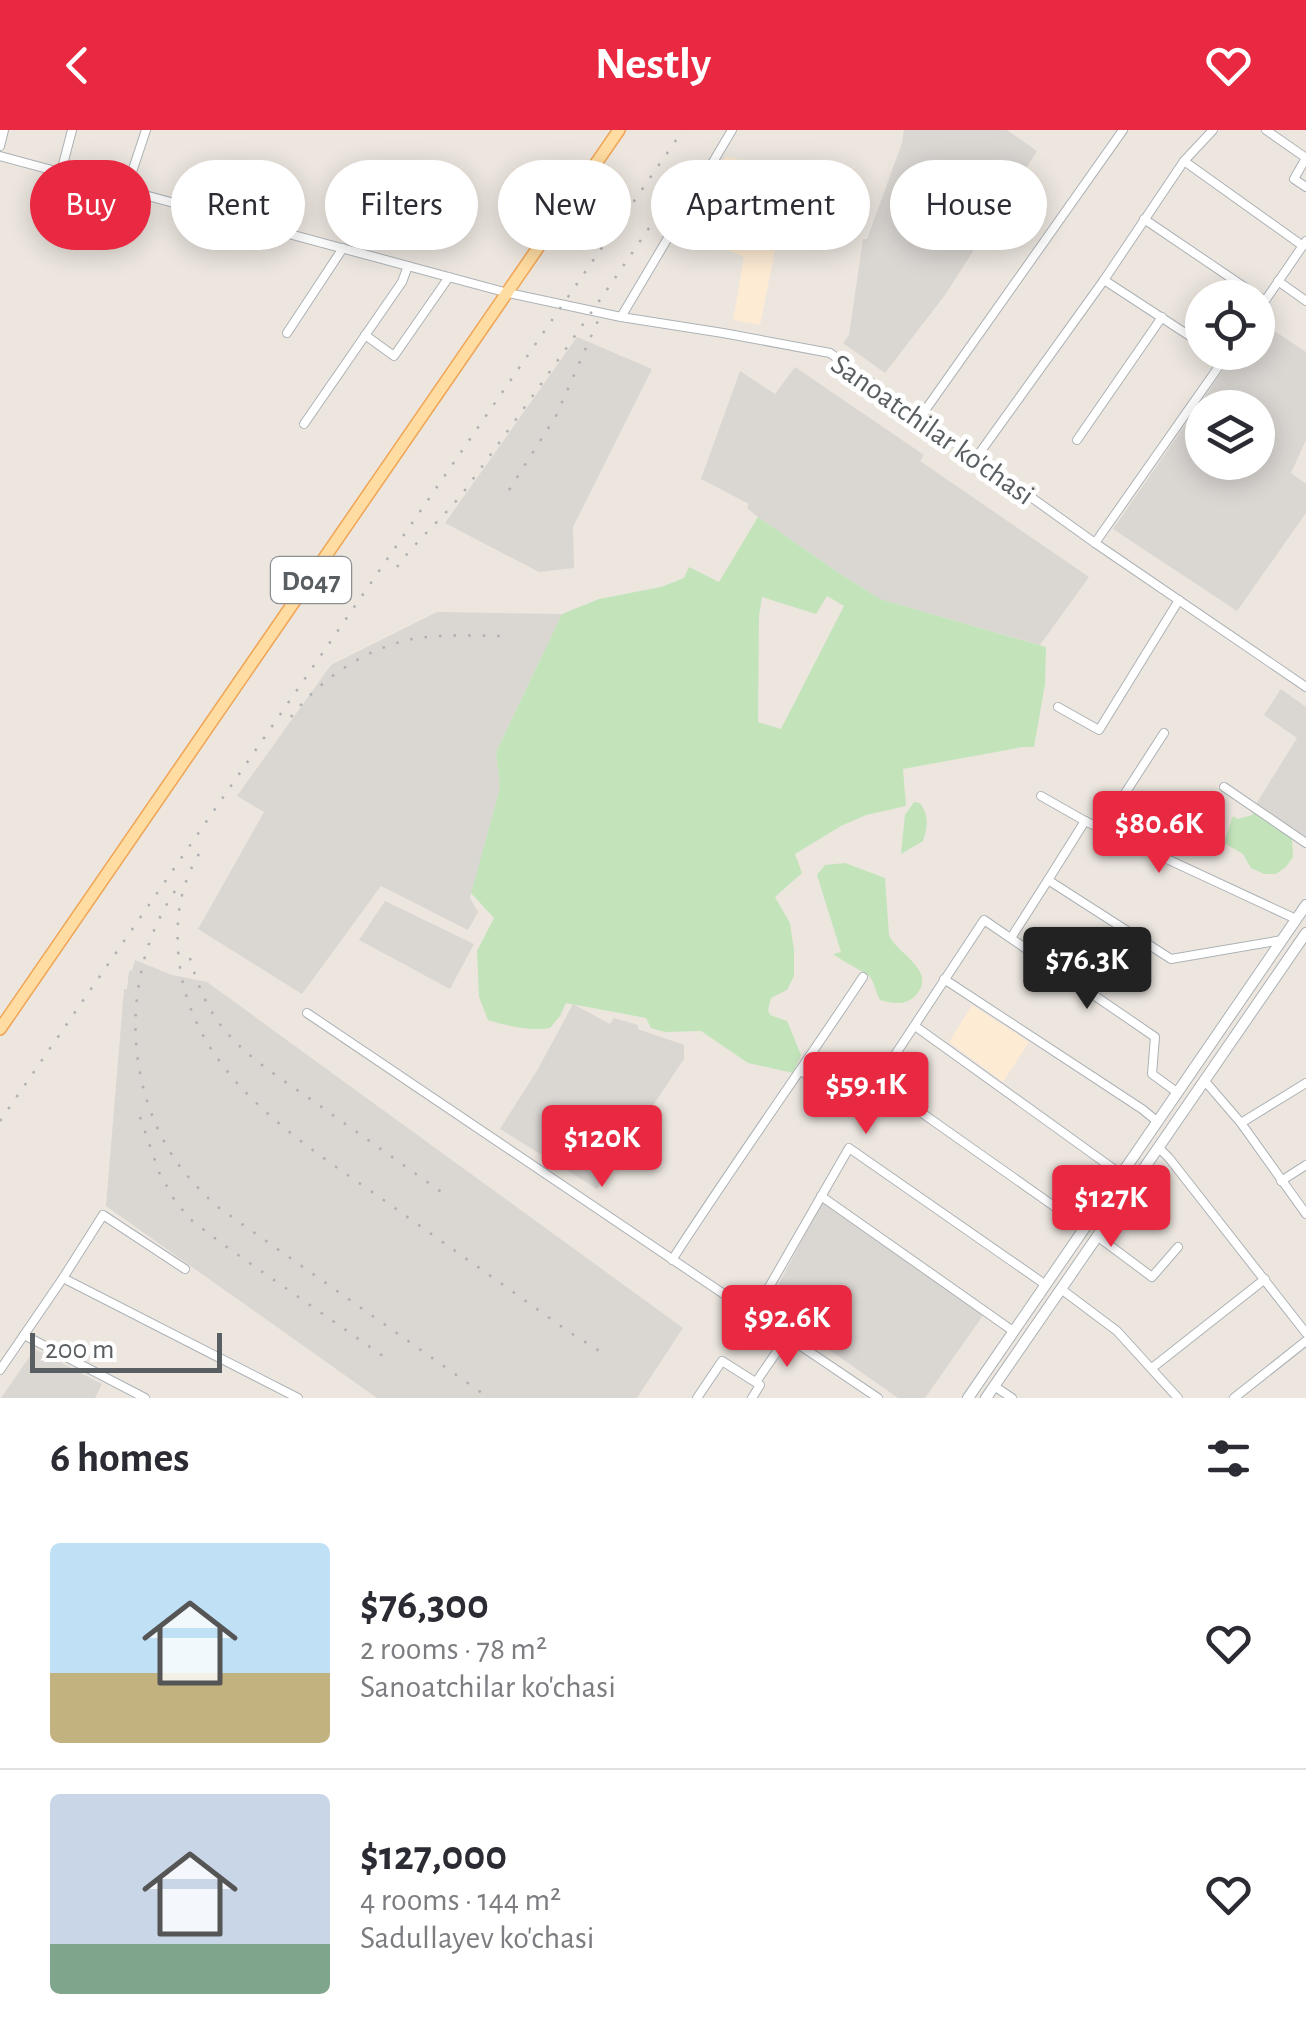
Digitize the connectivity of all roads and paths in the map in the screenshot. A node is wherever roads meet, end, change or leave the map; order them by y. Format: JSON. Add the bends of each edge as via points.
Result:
{"nodes":[{"id":1,"x":4,"y":130,"type":"edge"},
{"id":2,"x":72,"y":130,"type":"edge"},
{"id":3,"x":146,"y":130,"type":"edge"},
{"id":4,"x":619,"y":130,"type":"edge"},
{"id":5,"x":732,"y":130,"type":"edge"},
{"id":6,"x":1123,"y":130,"type":"edge"},
{"id":7,"x":1214,"y":130,"type":"edge"},
{"id":8,"x":1266,"y":130,"type":"edge"},
{"id":9,"x":0,"y":146,"type":"edge"},
{"id":10,"x":0,"y":156,"type":"edge"},
{"id":11,"x":64,"y":160,"type":"edge"},
{"id":12,"x":136,"y":160,"type":"edge"},
{"id":13,"x":1184,"y":162,"type":"junction"},
{"id":14,"x":30,"y":164,"type":"edge"},
{"id":15,"x":1306,"y":187,"type":"edge"},
{"id":16,"x":151,"y":197,"type":"edge"},
{"id":17,"x":1144,"y":219,"type":"junction"},
{"id":18,"x":325,"y":243,"type":"edge"},
{"id":19,"x":1304,"y":244,"type":"edge"},
{"id":20,"x":342,"y":250,"type":"edge"},
{"id":21,"x":350,"y":250,"type":"edge"},
{"id":22,"x":408,"y":266,"type":"junction"},
{"id":23,"x":449,"y":277,"type":"junction"},
{"id":24,"x":1104,"y":280,"type":"junction"},
{"id":25,"x":1234,"y":280,"type":"edge"},
{"id":26,"x":1278,"y":281,"type":"junction"},
{"id":27,"x":1275,"y":286,"type":"edge"},
{"id":28,"x":508,"y":293,"type":"junction"},
{"id":29,"x":1306,"y":301,"type":"edge"},
{"id":30,"x":621,"y":317,"type":"junction"},
{"id":31,"x":1162,"y":318,"type":"junction"},
{"id":32,"x":1185,"y":333,"type":"edge"},
{"id":33,"x":286,"y":334,"type":"dead end"},
{"id":34,"x":366,"y":336,"type":"junction"},
{"id":35,"x":1217,"y":370,"type":"edge"},
{"id":36,"x":919,"y":419,"type":"junction"},
{"id":37,"x":304,"y":424,"type":"dead end"},
{"id":38,"x":1077,"y":440,"type":"dead end"},
{"id":39,"x":976,"y":458,"type":"junction"},
{"id":40,"x":1095,"y":543,"type":"junction"},
{"id":41,"x":1180,"y":600,"type":"junction"},
{"id":42,"x":1306,"y":688,"type":"edge"},
{"id":43,"x":1058,"y":707,"type":"dead end"},
{"id":44,"x":1164,"y":733,"type":"dead end"},
{"id":45,"x":1224,"y":787,"type":"dead end"},
{"id":46,"x":1041,"y":796,"type":"dead end"},
{"id":47,"x":1085,"y":821,"type":"junction"},
{"id":48,"x":1102,"y":828,"type":"junction"},
{"id":49,"x":1306,"y":844,"type":"edge"},
{"id":50,"x":1048,"y":880,"type":"junction"},
{"id":51,"x":1306,"y":905,"type":"edge"},
{"id":52,"x":1296,"y":919,"type":"junction"},
{"id":53,"x":1306,"y":932,"type":"edge"},
{"id":54,"x":1010,"y":938,"type":"junction"},
{"id":55,"x":1282,"y":940,"type":"junction"},
{"id":56,"x":864,"y":977,"type":"dead end"},
{"id":57,"x":944,"y":980,"type":"junction"},
{"id":58,"x":307,"y":1012,"type":"dead end"},
{"id":59,"x":915,"y":1026,"type":"junction"},
{"id":60,"x":0,"y":1029,"type":"edge"},
{"id":61,"x":800,"y":1072,"type":"junction"},
{"id":62,"x":1204,"y":1080,"type":"junction"},
{"id":63,"x":878,"y":1082,"type":"junction"},
{"id":64,"x":1306,"y":1083,"type":"edge"},
{"id":65,"x":1178,"y":1093,"type":"junction"},
{"id":66,"x":1158,"y":1122,"type":"junction"},
{"id":67,"x":1242,"y":1123,"type":"junction"},
{"id":68,"x":1158,"y":1147,"type":"junction"},
{"id":69,"x":1306,"y":1165,"type":"edge"},
{"id":70,"x":1122,"y":1175,"type":"junction"},
{"id":71,"x":1281,"y":1180,"type":"junction"},
{"id":72,"x":821,"y":1196,"type":"junction"},
{"id":73,"x":1306,"y":1214,"type":"edge"},
{"id":74,"x":1085,"y":1228,"type":"junction"},
{"id":75,"x":1097,"y":1236,"type":"junction"},
{"id":76,"x":1178,"y":1247,"type":"dead end"},
{"id":77,"x":672,"y":1260,"type":"junction"},
{"id":78,"x":185,"y":1270,"type":"dead end"},
{"id":79,"x":63,"y":1278,"type":"junction"},
{"id":80,"x":1265,"y":1278,"type":"junction"},
{"id":81,"x":1046,"y":1284,"type":"junction"},
{"id":82,"x":1061,"y":1288,"type":"junction"},
{"id":83,"x":754,"y":1315,"type":"junction"},
{"id":84,"x":1014,"y":1331,"type":"junction"},
{"id":85,"x":1306,"y":1333,"type":"edge"},
{"id":86,"x":24,"y":1335,"type":"junction"},
{"id":87,"x":786,"y":1337,"type":"junction"},
{"id":88,"x":1306,"y":1341,"type":"edge"},
{"id":89,"x":1152,"y":1368,"type":"junction"},
{"id":90,"x":0,"y":1370,"type":"edge"},
{"id":91,"x":756,"y":1382,"type":"junction"},
{"id":92,"x":994,"y":1386,"type":"junction"},
{"id":93,"x":277,"y":1393,"type":"edge"},
{"id":94,"x":862,"y":1394,"type":"edge"},
{"id":95,"x":145,"y":1398,"type":"edge"},
{"id":96,"x":298,"y":1398,"type":"edge"},
{"id":97,"x":697,"y":1398,"type":"edge"},
{"id":98,"x":752,"y":1398,"type":"edge"},
{"id":99,"x":878,"y":1398,"type":"edge"},
{"id":100,"x":968,"y":1398,"type":"edge"},
{"id":101,"x":986,"y":1398,"type":"edge"},
{"id":102,"x":1012,"y":1398,"type":"edge"},
{"id":103,"x":1178,"y":1398,"type":"edge"},
{"id":104,"x":1234,"y":1398,"type":"edge"}],
"edges":[{"from":1,"to":9,"type":"street"},
{"from":2,"to":11,"type":"street"},
{"from":3,"to":12,"type":"street"},
{"from":4,"to":28,"type":"main road","number":"D047"},
{"from":5,"to":30,"type":"street"},
{"from":6,"to":36,"type":"street"},
{"from":7,"to":13,"type":"street"},
{"from":8,"to":15,"type":"street","via":[[1306,158],[1294,178]]},
{"from":10,"to":14,"type":"street","name":"Sanoatchilar ko'chasi"},
{"from":13,"to":17,"type":"street"},
{"from":13,"to":19,"type":"street"},
{"from":16,"to":18,"type":"street","name":"Sanoatchilar ko'chasi"},
{"from":17,"to":24,"type":"street"},
{"from":17,"to":25,"type":"street"},
{"from":19,"to":26,"type":"street"},
{"from":20,"to":33,"type":"street"},
{"from":21,"to":22,"type":"street","name":"Sanoatchilar ko'chasi"},
{"from":22,"to":23,"type":"street","name":"Sanoatchilar ko'chasi"},
{"from":22,"to":34,"type":"street"},
{"from":23,"to":28,"type":"street","name":"Sanoatchilar ko'chasi"},
{"from":23,"to":34,"type":"street","via":[[394,356]]},
{"from":24,"to":31,"type":"street"},
{"from":24,"to":39,"type":"street"},
{"from":26,"to":27,"type":"street"},
{"from":26,"to":29,"type":"street"},
{"from":28,"to":30,"type":"street","name":"Sanoatchilar ko'chasi"},
{"from":28,"to":60,"type":"main road","number":"D047"},
{"from":30,"to":36,"type":"street","name":"Sanoatchilar ko'chasi","via":[[830,353]]},
{"from":31,"to":32,"type":"street"},
{"from":31,"to":38,"type":"street"},
{"from":34,"to":37,"type":"street"},
{"from":35,"to":40,"type":"street"},
{"from":36,"to":39,"type":"street","name":"Sanoatchilar ko'chasi"},
{"from":39,"to":40,"type":"street","name":"Sanoatchilar ko'chasi"},
{"from":40,"to":41,"type":"street","name":"Sanoatchilar ko'chasi"},
{"from":41,"to":42,"type":"street","name":"Sanoatchilar ko'chasi"},
{"from":41,"to":43,"type":"street","via":[[1099,730]]},
{"from":44,"to":48,"type":"street"},
{"from":45,"to":49,"type":"street"},
{"from":46,"to":47,"type":"street"},
{"from":47,"to":48,"type":"street"},
{"from":47,"to":50,"type":"street"},
{"from":48,"to":52,"type":"street"},
{"from":50,"to":54,"type":"street"},
{"from":50,"to":55,"type":"street","via":[[1171,959]]},
{"from":51,"to":52,"type":"main road"},
{"from":52,"to":55,"type":"main road"},
{"from":53,"to":62,"type":"main road"},
{"from":54,"to":57,"type":"street","via":[[984,920]]},
{"from":54,"to":65,"type":"street","via":[[1155,1037],[1152,1074]]},
{"from":55,"to":65,"type":"main road"},
{"from":56,"to":61,"type":"street"},
{"from":57,"to":59,"type":"street"},
{"from":57,"to":66,"type":"street"},
{"from":58,"to":77,"type":"street"},
{"from":59,"to":63,"type":"street"},
{"from":59,"to":70,"type":"street"},
{"from":61,"to":63,"type":"street","via":[[852,1106],[862,1105]]},
{"from":61,"to":77,"type":"street"},
{"from":62,"to":67,"type":"street"},
{"from":62,"to":68,"type":"main road"},
{"from":63,"to":74,"type":"street"},
{"from":64,"to":67,"type":"street"},
{"from":65,"to":66,"type":"main road"},
{"from":66,"to":70,"type":"main road"},
{"from":67,"to":71,"type":"street"},
{"from":68,"to":75,"type":"main road"},
{"from":68,"to":80,"type":"street"},
{"from":69,"to":71,"type":"street"},
{"from":70,"to":74,"type":"main road"},
{"from":71,"to":73,"type":"street"},
{"from":72,"to":81,"type":"street","via":[[849,1148]]},
{"from":72,"to":83,"type":"street"},
{"from":72,"to":84,"type":"street"},
{"from":74,"to":81,"type":"main road"},
{"from":75,"to":76,"type":"street","via":[[1152,1277]]},
{"from":75,"to":82,"type":"main road"},
{"from":77,"to":83,"type":"street"},
{"from":78,"to":79,"type":"street","via":[[104,1215]]},
{"from":79,"to":86,"type":"street"},
{"from":79,"to":93,"type":"street"},
{"from":80,"to":85,"type":"street"},
{"from":80,"to":89,"type":"street"},
{"from":81,"to":84,"type":"main road"},
{"from":82,"to":89,"type":"street"},
{"from":82,"to":92,"type":"main road"},
{"from":83,"to":87,"type":"street"},
{"from":84,"to":100,"type":"main road"},
{"from":86,"to":90,"type":"street"},
{"from":86,"to":95,"type":"street"},
{"from":87,"to":91,"type":"street"},
{"from":87,"to":94,"type":"street"},
{"from":88,"to":104,"type":"street"},
{"from":89,"to":103,"type":"street"},
{"from":91,"to":97,"type":"street","via":[[722,1360]]},
{"from":91,"to":98,"type":"street"},
{"from":92,"to":101,"type":"main road"},
{"from":92,"to":102,"type":"street"},
{"from":93,"to":96,"type":"street"},
{"from":94,"to":99,"type":"street"}]}
